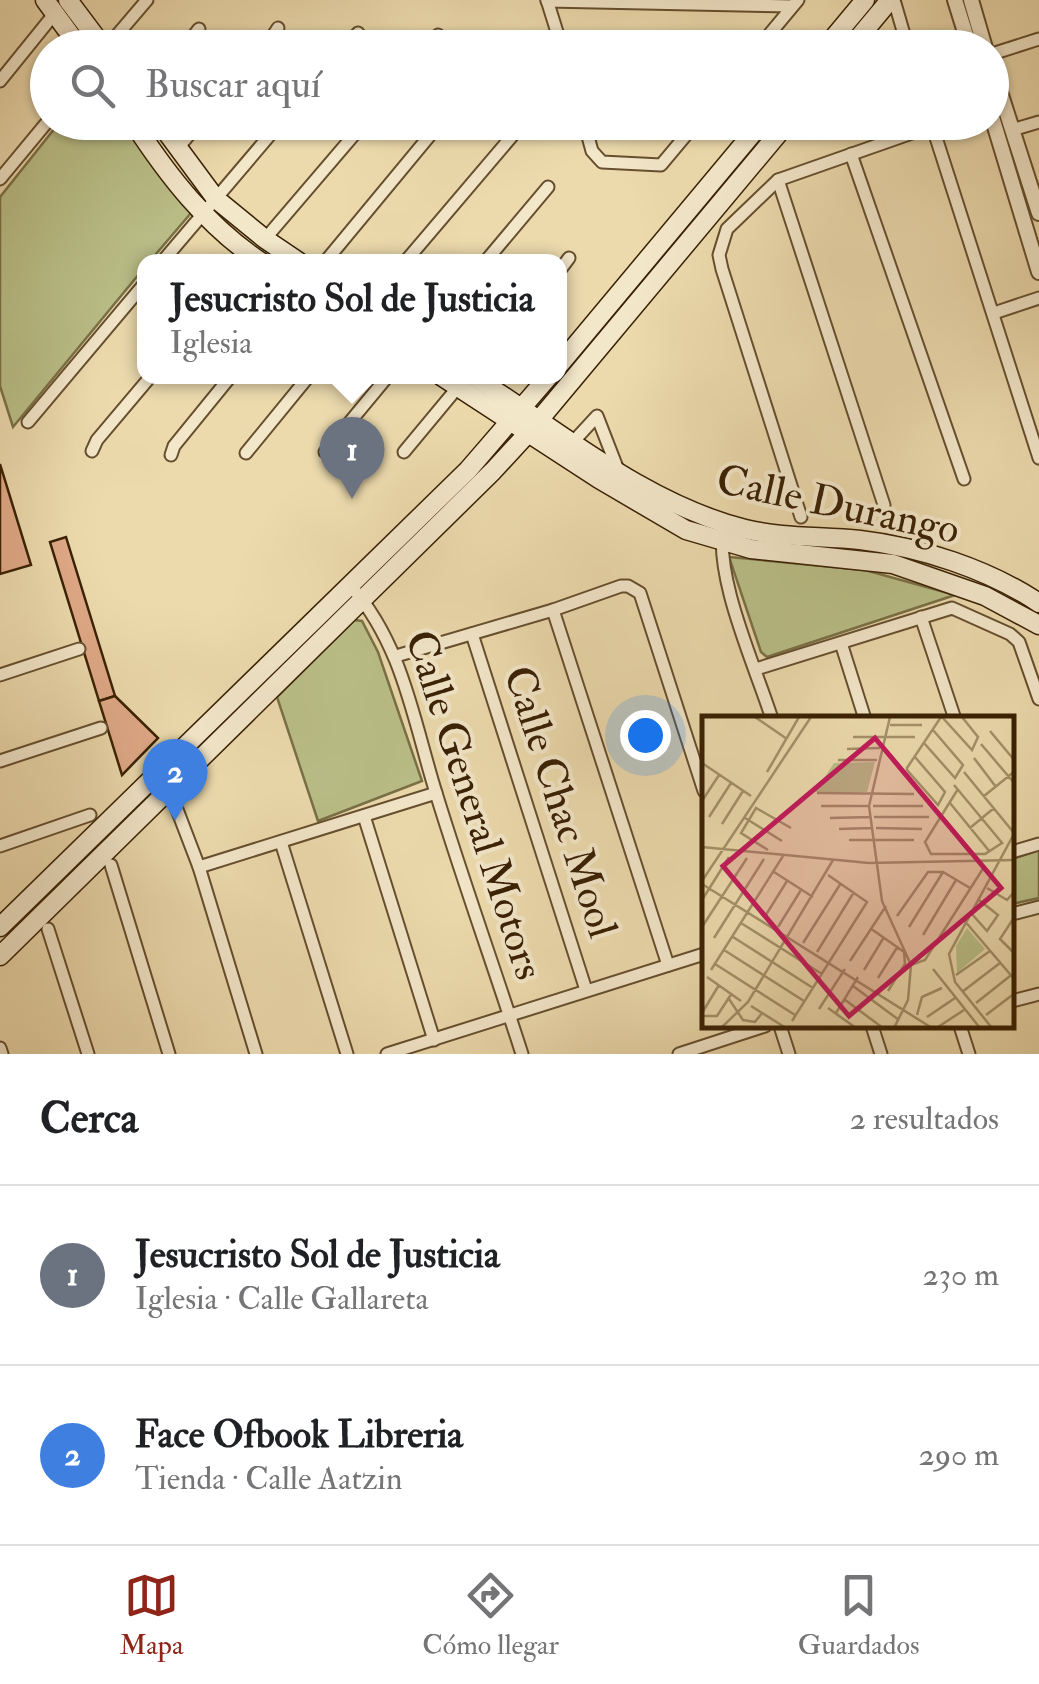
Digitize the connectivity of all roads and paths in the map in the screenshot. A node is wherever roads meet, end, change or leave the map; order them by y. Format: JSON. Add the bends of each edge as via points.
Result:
{"nodes":[{"id":1,"x":147,"y":0,"type":"edge"},
{"id":2,"x":547,"y":0,"type":"edge"},
{"id":3,"x":865,"y":0,"type":"edge"},
{"id":4,"x":892,"y":0,"type":"edge"},
{"id":5,"x":955,"y":0,"type":"edge"},
{"id":6,"x":971,"y":0,"type":"edge"},
{"id":7,"x":795,"y":3,"type":"edge"},
{"id":8,"x":56,"y":4,"type":"edge"},
{"id":9,"x":37,"y":30,"type":"edge"},
{"id":10,"x":70,"y":30,"type":"edge"},
{"id":11,"x":85,"y":30,"type":"edge"},
{"id":12,"x":121,"y":30,"type":"edge"},
{"id":13,"x":556,"y":30,"type":"edge"},
{"id":14,"x":773,"y":30,"type":"edge"},
{"id":15,"x":840,"y":30,"type":"edge"},
{"id":16,"x":866,"y":30,"type":"edge"},
{"id":17,"x":902,"y":30,"type":"edge"},
{"id":18,"x":964,"y":30,"type":"edge"},
{"id":19,"x":980,"y":30,"type":"edge"},
{"id":20,"x":1039,"y":39,"type":"edge"},
{"id":21,"x":30,"y":40,"type":"edge"},
{"id":22,"x":1009,"y":49,"type":"edge"},
{"id":23,"x":0,"y":81,"type":"edge"},
{"id":24,"x":1009,"y":121,"type":"edge"},
{"id":25,"x":1039,"y":122,"type":"edge"},
{"id":26,"x":1012,"y":130,"type":"junction"},
{"id":27,"x":32,"y":140,"type":"edge"},
{"id":28,"x":146,"y":140,"type":"edge"},
{"id":29,"x":172,"y":140,"type":"edge"},
{"id":30,"x":185,"y":140,"type":"edge"},
{"id":31,"x":266,"y":140,"type":"edge"},
{"id":32,"x":349,"y":140,"type":"edge"},
{"id":33,"x":426,"y":140,"type":"edge"},
{"id":34,"x":509,"y":140,"type":"edge"},
{"id":35,"x":589,"y":140,"type":"edge"},
{"id":36,"x":682,"y":140,"type":"edge"},
{"id":37,"x":747,"y":140,"type":"edge"},
{"id":38,"x":773,"y":140,"type":"edge"},
{"id":39,"x":889,"y":140,"type":"edge"},
{"id":40,"x":937,"y":140,"type":"edge"},
{"id":41,"x":999,"y":140,"type":"edge"},
{"id":42,"x":178,"y":148,"type":"junction"},
{"id":43,"x":851,"y":154,"type":"junction"},
{"id":44,"x":0,"y":179,"type":"edge"},
{"id":45,"x":778,"y":180,"type":"junction"},
{"id":46,"x":548,"y":188,"type":"dead end"},
{"id":47,"x":216,"y":199,"type":"junction"},
{"id":48,"x":1038,"y":207,"type":"edge"},
{"id":49,"x":202,"y":214,"type":"junction"},
{"id":50,"x":266,"y":240,"type":"junction"},
{"id":51,"x":169,"y":254,"type":"edge"},
{"id":52,"x":247,"y":254,"type":"edge"},
{"id":53,"x":287,"y":254,"type":"edge"},
{"id":54,"x":332,"y":254,"type":"edge"},
{"id":55,"x":412,"y":254,"type":"edge"},
{"id":56,"x":492,"y":254,"type":"edge"},
{"id":57,"x":570,"y":258,"type":"dead end"},
{"id":58,"x":567,"y":262,"type":"edge"},
{"id":59,"x":1038,"y":263,"type":"edge"},
{"id":60,"x":137,"y":291,"type":"edge"},
{"id":61,"x":1039,"y":298,"type":"edge"},
{"id":62,"x":994,"y":314,"type":"junction"},
{"id":63,"x":567,"y":356,"type":"edge"},
{"id":64,"x":144,"y":384,"type":"edge"},
{"id":65,"x":225,"y":384,"type":"edge"},
{"id":66,"x":302,"y":384,"type":"edge"},
{"id":67,"x":381,"y":384,"type":"edge"},
{"id":68,"x":464,"y":384,"type":"edge"},
{"id":69,"x":469,"y":384,"type":"edge"},
{"id":70,"x":542,"y":384,"type":"edge"},
{"id":71,"x":517,"y":415,"type":"junction"},
{"id":72,"x":28,"y":422,"type":"dead end"},
{"id":73,"x":534,"y":426,"type":"junction"},
{"id":74,"x":573,"y":442,"type":"junction"},
{"id":75,"x":92,"y":451,"type":"dead end"},
{"id":76,"x":324,"y":452,"type":"dead end"},
{"id":77,"x":404,"y":452,"type":"dead end"},
{"id":78,"x":246,"y":453,"type":"dead end"},
{"id":79,"x":171,"y":455,"type":"dead end"},
{"id":80,"x":1039,"y":458,"type":"edge"},
{"id":81,"x":618,"y":470,"type":"junction"},
{"id":82,"x":964,"y":479,"type":"dead end"},
{"id":83,"x":884,"y":504,"type":"dead end"},
{"id":84,"x":801,"y":517,"type":"dead end"},
{"id":85,"x":724,"y":522,"type":"junction"},
{"id":86,"x":720,"y":542,"type":"junction"},
{"id":87,"x":350,"y":584,"type":"junction"},
{"id":88,"x":363,"y":599,"type":"junction"},
{"id":89,"x":1039,"y":603,"type":"edge"},
{"id":90,"x":553,"y":610,"type":"junction"},
{"id":91,"x":921,"y":617,"type":"junction"},
{"id":92,"x":1039,"y":626,"type":"edge"},
{"id":93,"x":472,"y":634,"type":"junction"},
{"id":94,"x":840,"y":642,"type":"junction"},
{"id":95,"x":79,"y":650,"type":"dead end"},
{"id":96,"x":396,"y":656,"type":"junction"},
{"id":97,"x":756,"y":670,"type":"junction"},
{"id":98,"x":0,"y":675,"type":"edge"},
{"id":99,"x":1039,"y":699,"type":"edge"},
{"id":100,"x":771,"y":716,"type":"edge"},
{"id":101,"x":865,"y":716,"type":"edge"},
{"id":102,"x":954,"y":716,"type":"edge"},
{"id":103,"x":101,"y":728,"type":"dead end"},
{"id":104,"x":0,"y":761,"type":"edge"},
{"id":105,"x":162,"y":768,"type":"junction"},
{"id":106,"x":702,"y":786,"type":"edge"},
{"id":107,"x":169,"y":788,"type":"junction"},
{"id":108,"x":436,"y":794,"type":"junction"},
{"id":109,"x":90,"y":815,"type":"dead end"},
{"id":110,"x":364,"y":816,"type":"junction"},
{"id":111,"x":281,"y":842,"type":"junction"},
{"id":112,"x":1039,"y":844,"type":"edge"},
{"id":113,"x":0,"y":846,"type":"edge"},
{"id":114,"x":1014,"y":851,"type":"edge"},
{"id":115,"x":111,"y":866,"type":"dead end"},
{"id":116,"x":200,"y":868,"type":"junction"},
{"id":117,"x":1039,"y":907,"type":"edge"},
{"id":118,"x":1014,"y":913,"type":"edge"},
{"id":119,"x":0,"y":927,"type":"edge"},
{"id":120,"x":48,"y":929,"type":"dead end"},
{"id":121,"x":702,"y":955,"type":"edge"},
{"id":122,"x":0,"y":956,"type":"edge"},
{"id":123,"x":668,"y":966,"type":"junction"},
{"id":124,"x":586,"y":990,"type":"junction"},
{"id":125,"x":1039,"y":994,"type":"edge"},
{"id":126,"x":1014,"y":1000,"type":"edge"},
{"id":127,"x":509,"y":1015,"type":"junction"},
{"id":128,"x":756,"y":1029,"type":"edge"},
{"id":129,"x":781,"y":1029,"type":"edge"},
{"id":130,"x":873,"y":1029,"type":"edge"},
{"id":131,"x":961,"y":1029,"type":"edge"},
{"id":132,"x":434,"y":1040,"type":"junction"},
{"id":133,"x":88,"y":1054,"type":"edge"},
{"id":134,"x":168,"y":1054,"type":"edge"},
{"id":135,"x":256,"y":1054,"type":"edge"},
{"id":136,"x":347,"y":1054,"type":"edge"},
{"id":137,"x":387,"y":1054,"type":"edge"},
{"id":138,"x":522,"y":1054,"type":"edge"},
{"id":139,"x":679,"y":1054,"type":"edge"},
{"id":140,"x":788,"y":1054,"type":"edge"},
{"id":141,"x":881,"y":1054,"type":"edge"},
{"id":142,"x":969,"y":1054,"type":"edge"}],
"edges":[{"from":1,"to":12,"type":"street"},
{"from":2,"to":7,"type":"street"},
{"from":2,"to":13,"type":"street"},
{"from":3,"to":15,"type":"main road"},
{"from":4,"to":16,"type":"main road"},
{"from":4,"to":17,"type":"street"},
{"from":5,"to":18,"type":"street"},
{"from":6,"to":19,"type":"street"},
{"from":7,"to":14,"type":"street"},
{"from":8,"to":9,"type":"street"},
{"from":8,"to":10,"type":"main road"},
{"from":8,"to":11,"type":"main road"},
{"from":20,"to":22,"type":"street"},
{"from":21,"to":23,"type":"street"},
{"from":24,"to":26,"type":"street"},
{"from":25,"to":26,"type":"street"},
{"from":26,"to":48,"type":"street"},
{"from":27,"to":44,"type":"street"},
{"from":28,"to":49,"type":"main road"},
{"from":29,"to":42,"type":"main road"},
{"from":30,"to":42,"type":"street"},
{"from":31,"to":47,"type":"street"},
{"from":32,"to":50,"type":"street"},
{"from":33,"to":54,"type":"street"},
{"from":34,"to":55,"type":"street"},
{"from":35,"to":36,"type":"street","via":[[602,162],[661,165]]},
{"from":37,"to":63,"type":"main road"},
{"from":38,"to":73,"type":"main road"},
{"from":39,"to":43,"type":"street"},
{"from":40,"to":62,"type":"street"},
{"from":41,"to":59,"type":"street"},
{"from":42,"to":47,"type":"main road"},
{"from":43,"to":45,"type":"street"},
{"from":43,"to":82,"type":"street"},
{"from":45,"to":83,"type":"street"},
{"from":45,"to":84,"type":"street","via":[[738,214],[720,255]]},
{"from":46,"to":56,"type":"street"},
{"from":47,"to":49,"type":"street"},
{"from":47,"to":50,"type":"main road"},
{"from":49,"to":51,"type":"street"},
{"from":49,"to":52,"type":"main road"},
{"from":50,"to":53,"type":"main road"},
{"from":57,"to":58,"type":"street"},
{"from":60,"to":72,"type":"street"},
{"from":61,"to":62,"type":"street"},
{"from":62,"to":80,"type":"street"},
{"from":64,"to":75,"type":"street"},
{"from":65,"to":79,"type":"street"},
{"from":66,"to":78,"type":"street"},
{"from":67,"to":76,"type":"street"},
{"from":68,"to":77,"type":"street"},
{"from":69,"to":71,"type":"main road","name":"Calle Durango"},
{"from":70,"to":71,"type":"main road"},
{"from":71,"to":73,"type":"main road","name":"Calle Durango"},
{"from":71,"to":87,"type":"main road"},
{"from":73,"to":74,"type":"main road","name":"Calle Durango"},
{"from":73,"to":86,"type":"main road","name":"Calle Durango","via":[[650,510]]},
{"from":73,"to":88,"type":"main road"},
{"from":74,"to":81,"type":"main road","name":"Calle Durango"},
{"from":74,"to":81,"type":"street","via":[[597,416]]},
{"from":81,"to":85,"type":"main road","name":"Calle Durango"},
{"from":85,"to":86,"type":"street"},
{"from":85,"to":89,"type":"main road","name":"Calle Durango","via":[[772,534],[894,546],[962,566]]},
{"from":86,"to":92,"type":"main road","name":"Calle Durango","via":[[893,564],[984,596]]},
{"from":86,"to":97,"type":"street"},
{"from":87,"to":88,"type":"street","name":"Calle General Motors"},
{"from":87,"to":105,"type":"main road"},
{"from":88,"to":96,"type":"street","name":"Calle General Motors"},
{"from":88,"to":107,"type":"main road"},
{"from":90,"to":93,"type":"street"},
{"from":90,"to":106,"type":"street","via":[[621,586],[640,593]]},
{"from":90,"to":123,"type":"street"},
{"from":91,"to":94,"type":"street"},
{"from":91,"to":99,"type":"street","via":[[952,608],[1010,634]]},
{"from":91,"to":102,"type":"street"},
{"from":93,"to":96,"type":"street"},
{"from":93,"to":124,"type":"street","name":"Calle Chac Mool"},
{"from":94,"to":97,"type":"street"},
{"from":94,"to":101,"type":"street"},
{"from":95,"to":98,"type":"street"},
{"from":96,"to":108,"type":"street","name":"Calle General Motors"},
{"from":97,"to":100,"type":"street"},
{"from":103,"to":104,"type":"street"},
{"from":105,"to":107,"type":"street"},
{"from":105,"to":119,"type":"main road"},
{"from":107,"to":116,"type":"street"},
{"from":107,"to":122,"type":"main road"},
{"from":108,"to":110,"type":"street"},
{"from":108,"to":127,"type":"street","name":"Calle General Motors"},
{"from":109,"to":113,"type":"street"},
{"from":110,"to":111,"type":"street"},
{"from":110,"to":132,"type":"street"},
{"from":111,"to":116,"type":"street"},
{"from":111,"to":136,"type":"street"},
{"from":112,"to":114,"type":"street"},
{"from":115,"to":134,"type":"street"},
{"from":116,"to":135,"type":"street"},
{"from":117,"to":118,"type":"street"},
{"from":120,"to":133,"type":"street"},
{"from":121,"to":123,"type":"street"},
{"from":123,"to":124,"type":"street"},
{"from":124,"to":127,"type":"street"},
{"from":125,"to":126,"type":"street"},
{"from":127,"to":132,"type":"street"},
{"from":127,"to":138,"type":"street","name":"Calle General Motors"},
{"from":128,"to":139,"type":"street"},
{"from":129,"to":140,"type":"street"},
{"from":130,"to":141,"type":"street"},
{"from":131,"to":142,"type":"street"},
{"from":132,"to":137,"type":"street"}]}
